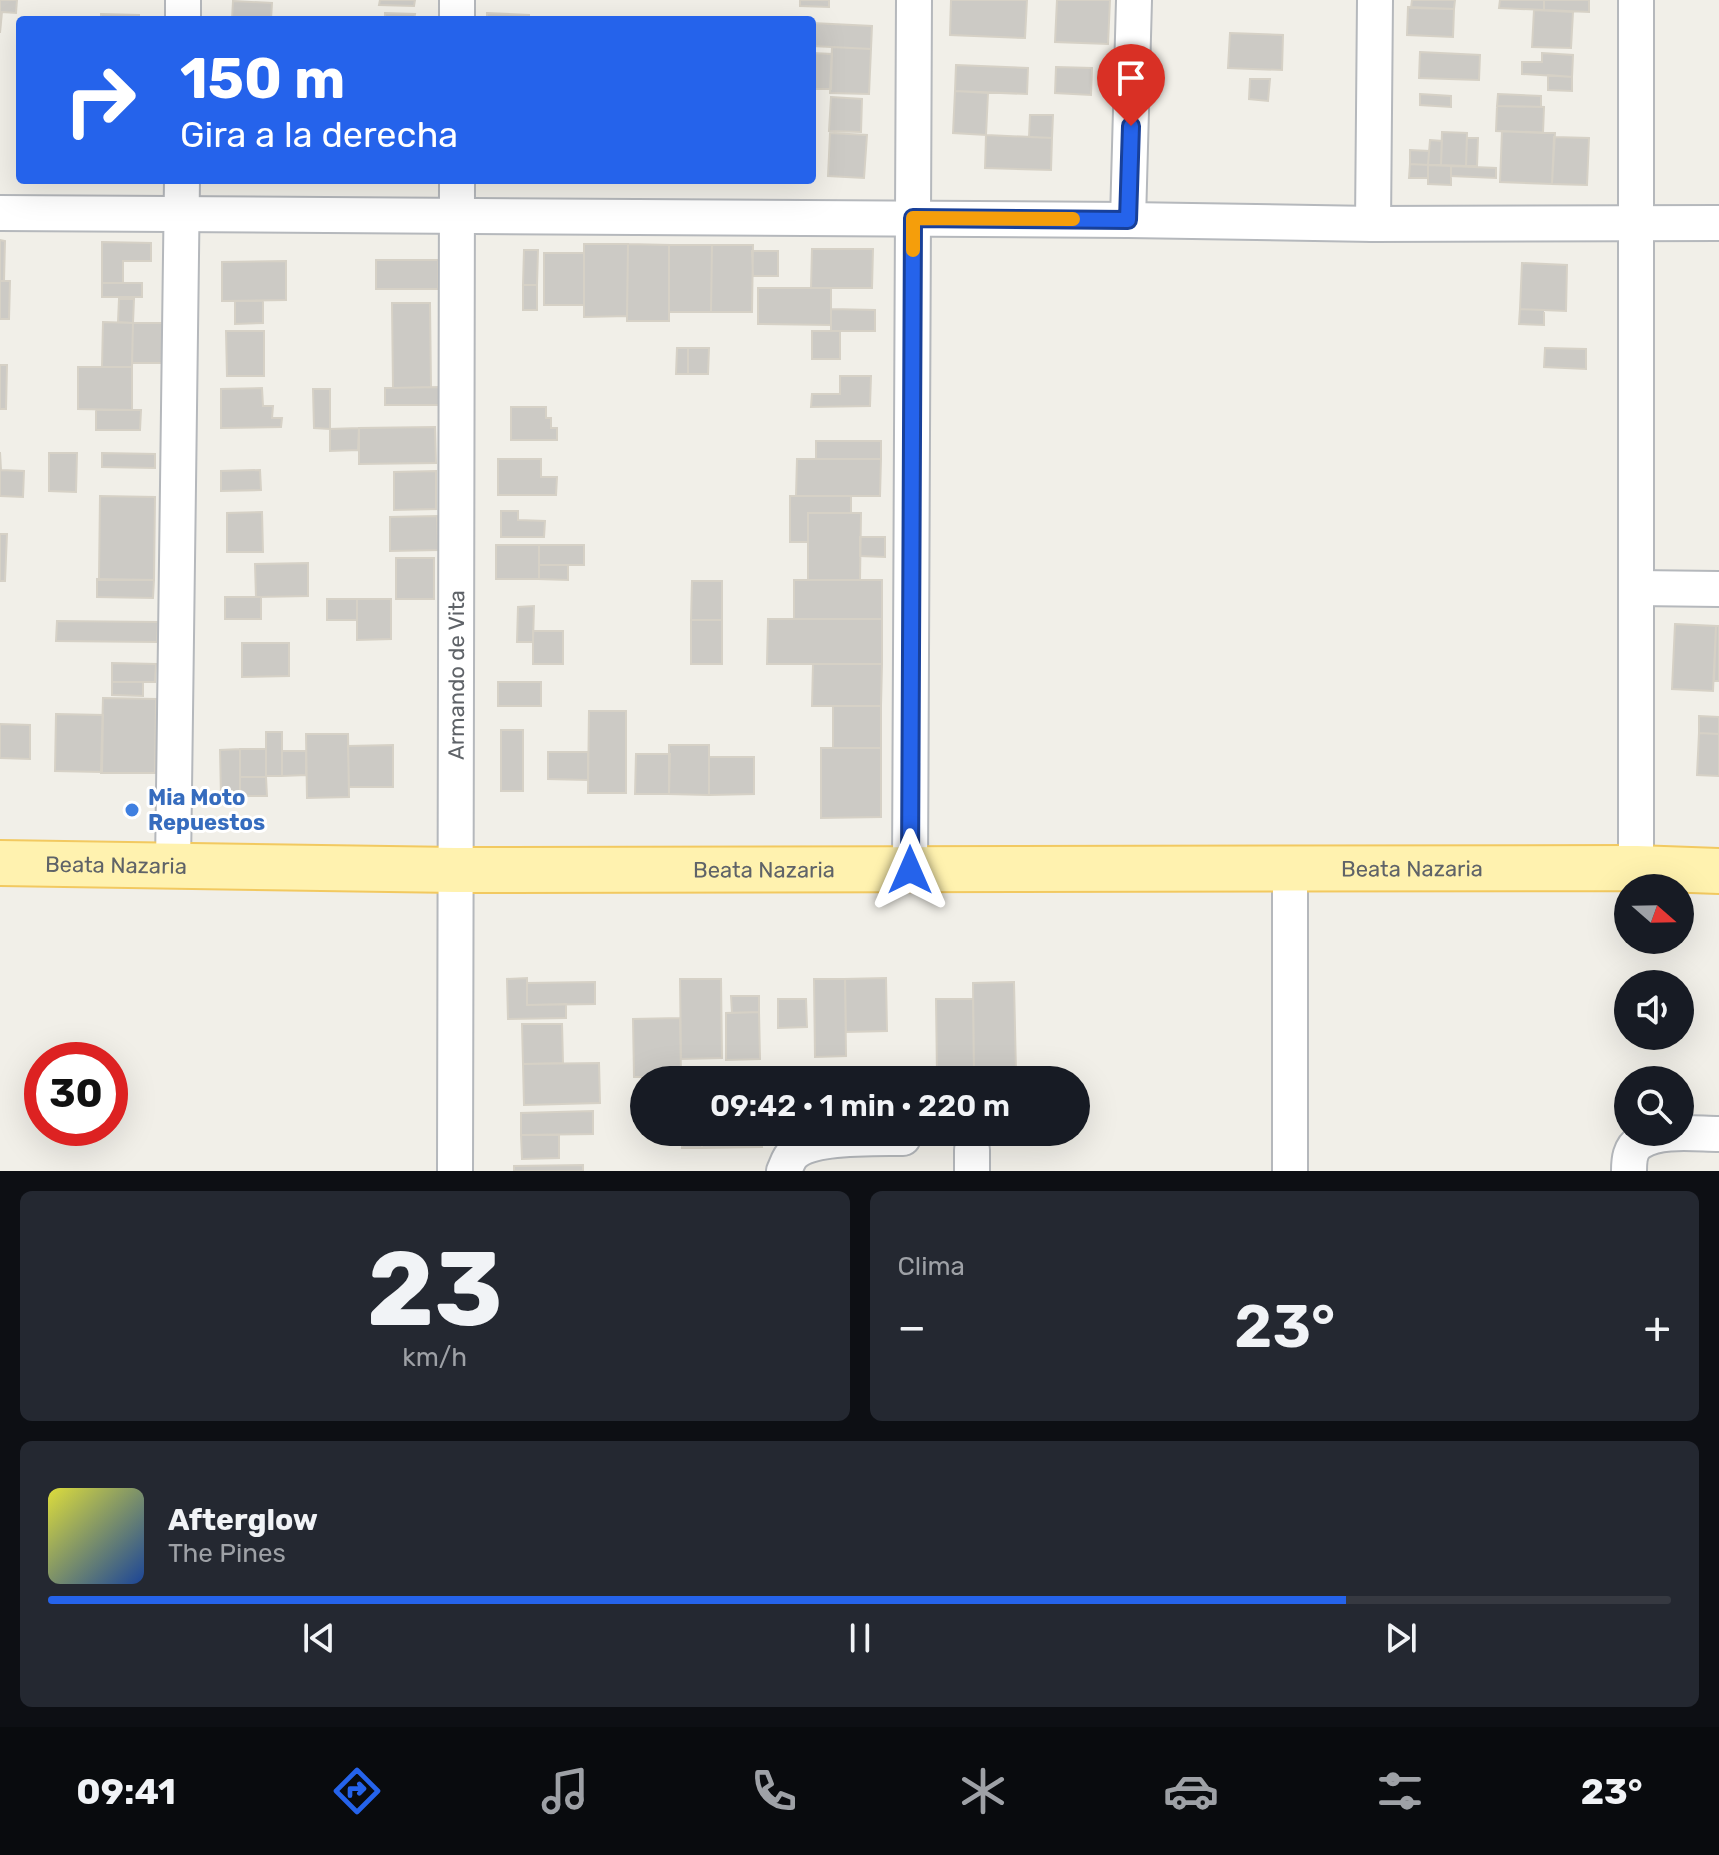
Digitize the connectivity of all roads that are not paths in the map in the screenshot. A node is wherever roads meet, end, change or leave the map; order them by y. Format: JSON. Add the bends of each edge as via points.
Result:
{"nodes":[{"id":1,"x":914,"y":0,"type":"edge"},
{"id":2,"x":1134,"y":0,"type":"edge"},
{"id":3,"x":1375,"y":0,"type":"edge"},
{"id":4,"x":1636,"y":0,"type":"edge"},
{"id":5,"x":182,"y":184,"type":"edge"},
{"id":6,"x":457,"y":184,"type":"edge"},
{"id":7,"x":0,"y":213,"type":"edge"},
{"id":8,"x":182,"y":214,"type":"junction"},
{"id":9,"x":457,"y":216,"type":"junction"},
{"id":10,"x":913,"y":218,"type":"junction"},
{"id":11,"x":1128,"y":220,"type":"junction"},
{"id":12,"x":1637,"y":223,"type":"junction"},
{"id":13,"x":1719,"y":223,"type":"edge"},
{"id":14,"x":1373,"y":224,"type":"junction"},
{"id":15,"x":1637,"y":588,"type":"junction"},
{"id":16,"x":1719,"y":589,"type":"edge"},
{"id":17,"x":0,"y":863,"type":"edge"},
{"id":18,"x":173,"y":866,"type":"junction"},
{"id":19,"x":1636,"y":868,"type":"junction"},
{"id":20,"x":1290,"y":869,"type":"junction"},
{"id":21,"x":456,"y":870,"type":"junction"},
{"id":22,"x":910,"y":870,"type":"junction"},
{"id":23,"x":1719,"y":871,"type":"edge"},
{"id":24,"x":1719,"y":1134,"type":"edge"},
{"id":25,"x":810,"y":1146,"type":"edge"},
{"id":26,"x":455,"y":1171,"type":"edge"},
{"id":27,"x":784,"y":1171,"type":"edge"},
{"id":28,"x":1290,"y":1171,"type":"edge"},
{"id":29,"x":1629,"y":1171,"type":"edge"}],
"edges":[{"from":1,"to":10,"type":"street"},
{"from":2,"to":11,"type":"street"},
{"from":3,"to":14,"type":"street"},
{"from":4,"to":12,"type":"street"},
{"from":5,"to":8,"type":"street"},
{"from":6,"to":9,"type":"street","name":"Armando de Vita"},
{"from":7,"to":8,"type":"street"},
{"from":8,"to":9,"type":"street"},
{"from":8,"to":18,"type":"street"},
{"from":9,"to":10,"type":"street"},
{"from":9,"to":21,"type":"street","name":"Armando de Vita"},
{"from":10,"to":11,"type":"street"},
{"from":10,"to":22,"type":"street"},
{"from":11,"to":14,"type":"street"},
{"from":12,"to":13,"type":"street"},
{"from":12,"to":14,"type":"street"},
{"from":12,"to":15,"type":"street"},
{"from":15,"to":16,"type":"street"},
{"from":15,"to":19,"type":"street"},
{"from":17,"to":18,"type":"main road","name":"Beata Nazaria"},
{"from":18,"to":21,"type":"main road","name":"Beata Nazaria"},
{"from":19,"to":20,"type":"main road","name":"Beata Nazaria"},
{"from":19,"to":23,"type":"main road","name":"Beata Nazaria"},
{"from":20,"to":22,"type":"main road","name":"Beata Nazaria"},
{"from":20,"to":28,"type":"street"},
{"from":21,"to":22,"type":"main road","name":"Beata Nazaria"},
{"from":21,"to":26,"type":"street","name":"Armando de Vita"},
{"from":24,"to":29,"type":"street","via":[[1662,1135],[1640,1142],[1629,1155]]},
{"from":25,"to":27,"type":"street","via":[[790,1156]]}]}
